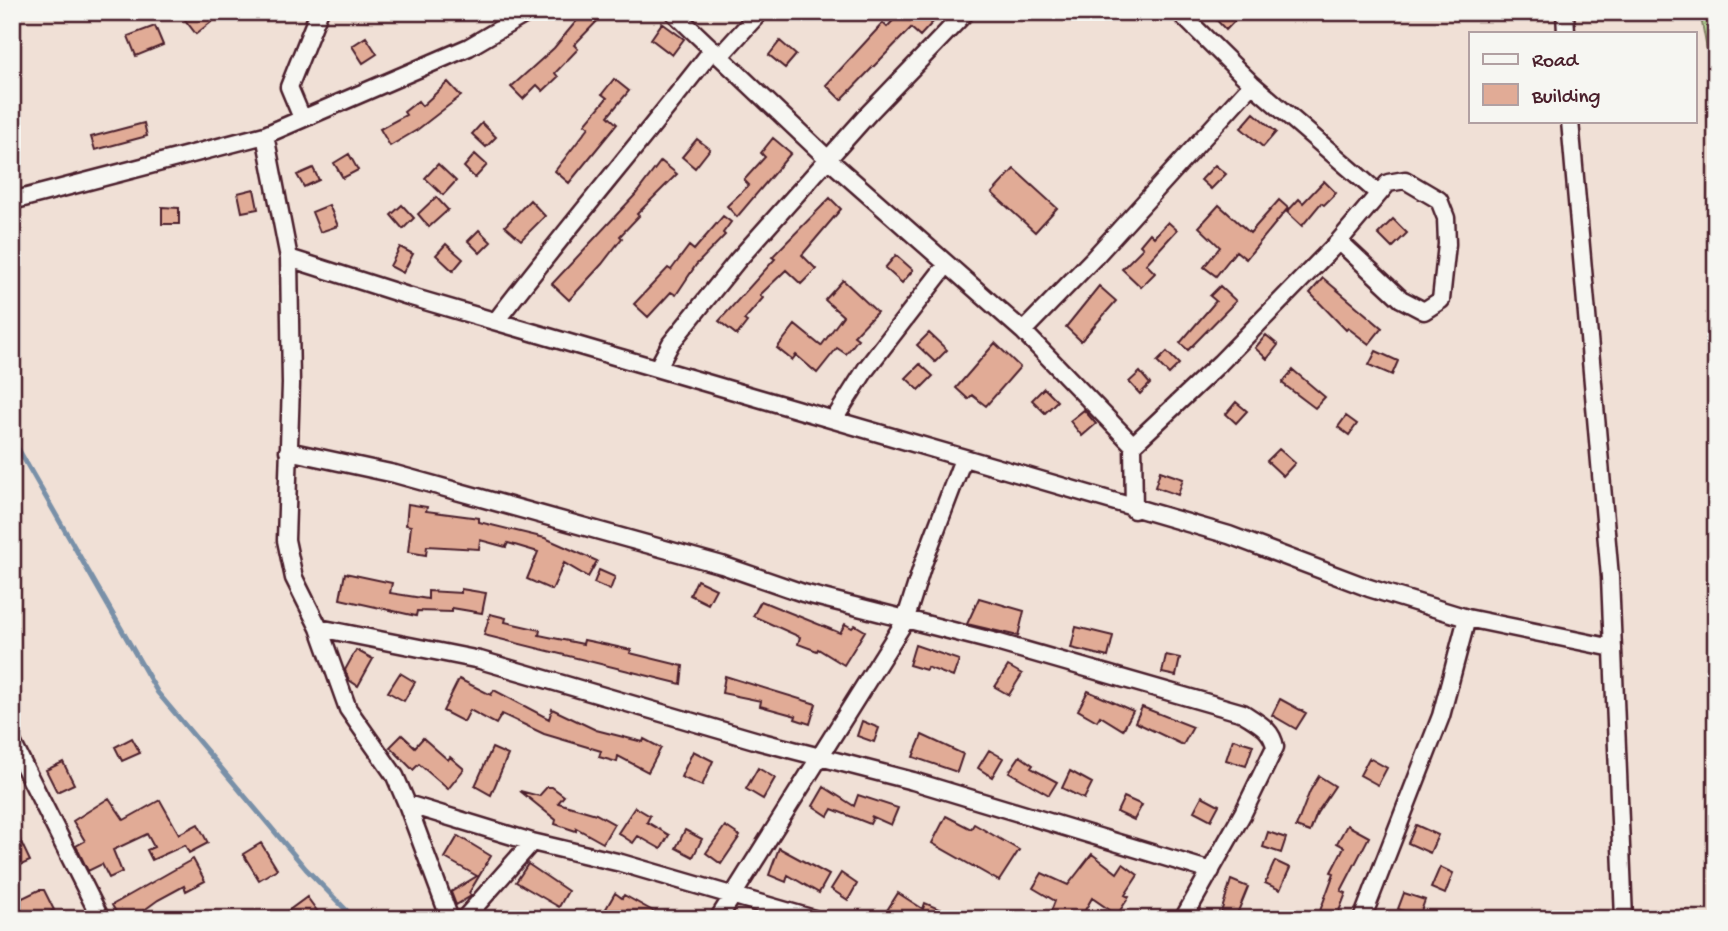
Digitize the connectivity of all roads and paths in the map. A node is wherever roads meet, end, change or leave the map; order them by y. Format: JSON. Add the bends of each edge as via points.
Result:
{"nodes":[{"id":1,"x":319,"y":12,"type":"edge"},
{"id":2,"x":529,"y":12,"type":"edge"},
{"id":3,"x":673,"y":12,"type":"edge"},
{"id":4,"x":760,"y":12,"type":"edge"},
{"id":5,"x":966,"y":12,"type":"edge"},
{"id":6,"x":1565,"y":12,"type":"edge"},
{"id":7,"x":1184,"y":14,"type":"edge"},
{"id":8,"x":1566,"y":32,"type":"edge"},
{"id":9,"x":717,"y":53,"type":"junction"},
{"id":10,"x":1252,"y":84,"type":"junction"},
{"id":11,"x":303,"y":118,"type":"junction"},
{"id":12,"x":1570,"y":122,"type":"edge"},
{"id":13,"x":265,"y":135,"type":"junction"},
{"id":14,"x":829,"y":160,"type":"junction"},
{"id":15,"x":1378,"y":193,"type":"junction"},
{"id":16,"x":12,"y":201,"type":"edge"},
{"id":17,"x":1339,"y":241,"type":"junction"},
{"id":18,"x":289,"y":258,"type":"junction"},
{"id":19,"x":947,"y":264,"type":"junction"},
{"id":20,"x":496,"y":321,"type":"junction"},
{"id":21,"x":1023,"y":331,"type":"junction"},
{"id":22,"x":658,"y":367,"type":"junction"},
{"id":23,"x":835,"y":418,"type":"junction"},
{"id":24,"x":1133,"y":445,"type":"junction"},
{"id":25,"x":288,"y":451,"type":"junction"},
{"id":26,"x":962,"y":459,"type":"junction"},
{"id":27,"x":1135,"y":510,"type":"junction"},
{"id":28,"x":1467,"y":618,"type":"junction"},
{"id":29,"x":905,"y":621,"type":"junction"},
{"id":30,"x":318,"y":628,"type":"junction"},
{"id":31,"x":1613,"y":648,"type":"junction"},
{"id":32,"x":12,"y":742,"type":"edge"},
{"id":33,"x":819,"y":757,"type":"junction"},
{"id":34,"x":407,"y":804,"type":"junction"},
{"id":35,"x":532,"y":842,"type":"junction"},
{"id":36,"x":1211,"y":871,"type":"junction"},
{"id":37,"x":730,"y":897,"type":"junction"},
{"id":38,"x":101,"y":919,"type":"edge"},
{"id":39,"x":450,"y":919,"type":"edge"},
{"id":40,"x":464,"y":919,"type":"edge"},
{"id":41,"x":718,"y":919,"type":"edge"},
{"id":42,"x":814,"y":919,"type":"edge"},
{"id":43,"x":1183,"y":919,"type":"edge"},
{"id":44,"x":1362,"y":919,"type":"edge"},
{"id":45,"x":1624,"y":919,"type":"edge"}],
"edges":[{"from":1,"to":11,"type":"street","via":[[289,87]]},
{"from":2,"to":11,"type":"street","via":[[469,47]]},
{"from":3,"to":9,"type":"street"},
{"from":4,"to":9,"type":"street"},
{"from":5,"to":14,"type":"street"},
{"from":6,"to":8,"type":"street"},
{"from":7,"to":10,"type":"street"},
{"from":9,"to":14,"type":"street"},
{"from":9,"to":20,"type":"street","via":[[555,243]]},
{"from":10,"to":15,"type":"street"},
{"from":10,"to":21,"type":"street"},
{"from":11,"to":13,"type":"street"},
{"from":12,"to":31,"type":"street"},
{"from":13,"to":16,"type":"street"},
{"from":13,"to":18,"type":"street"},
{"from":14,"to":19,"type":"street"},
{"from":14,"to":22,"type":"street","via":[[737,261],[671,343]]},
{"from":15,"to":17,"type":"street"},
{"from":15,"to":17,"type":"street","via":[[1388,183],[1405,180],[1439,200],[1446,218],[1447,244],[1441,300],[1424,311],[1401,299]]},
{"from":17,"to":24,"type":"street","via":[[1181,403]]},
{"from":18,"to":20,"type":"street"},
{"from":18,"to":25,"type":"street"},
{"from":19,"to":21,"type":"street"},
{"from":19,"to":23,"type":"street","via":[[866,369]]},
{"from":20,"to":22,"type":"street"},
{"from":21,"to":24,"type":"street"},
{"from":22,"to":23,"type":"street"},
{"from":23,"to":26,"type":"street"},
{"from":24,"to":27,"type":"street"},
{"from":25,"to":29,"type":"street","via":[[395,474]]},
{"from":25,"to":30,"type":"street","via":[[286,540],[294,578]]},
{"from":26,"to":27,"type":"street"},
{"from":26,"to":29,"type":"street"},
{"from":27,"to":28,"type":"street","via":[[1251,542],[1369,588]]},
{"from":28,"to":31,"type":"street"},
{"from":28,"to":44,"type":"street","via":[[1441,716]]},
{"from":29,"to":33,"type":"street"},
{"from":29,"to":36,"type":"street","via":[[1177,693],[1243,713],[1265,727],[1273,736],[1271,760]]},
{"from":30,"to":33,"type":"street","via":[[480,660]]},
{"from":30,"to":34,"type":"street","via":[[348,709],[395,776]]},
{"from":31,"to":45,"type":"street"},
{"from":32,"to":38,"type":"street"},
{"from":33,"to":36,"type":"street"},
{"from":33,"to":37,"type":"street"},
{"from":34,"to":35,"type":"street"},
{"from":34,"to":39,"type":"street"},
{"from":35,"to":37,"type":"street","via":[[621,863]]},
{"from":35,"to":40,"type":"street"},
{"from":36,"to":43,"type":"street"},
{"from":37,"to":41,"type":"street"},
{"from":37,"to":42,"type":"street"}]}
